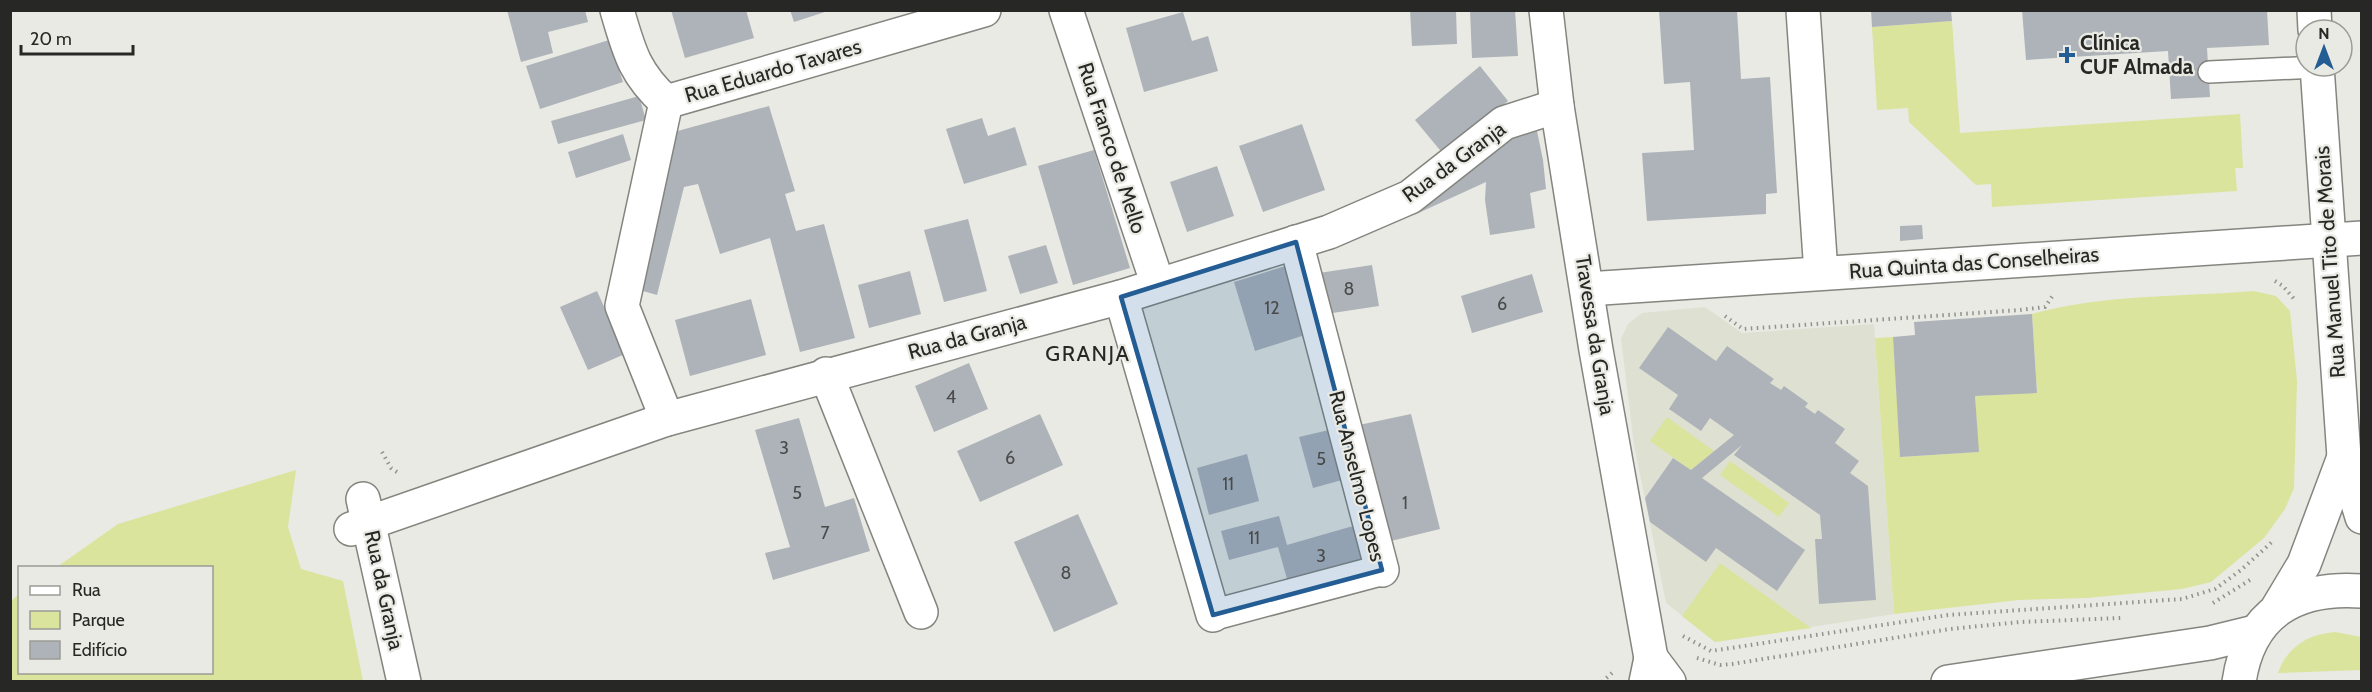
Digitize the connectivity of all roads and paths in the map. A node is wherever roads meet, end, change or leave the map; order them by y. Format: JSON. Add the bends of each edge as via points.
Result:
{"nodes":[{"id":1,"x":617,"y":10,"type":"edge"},
{"id":2,"x":984,"y":10,"type":"edge"},
{"id":3,"x":1066,"y":10,"type":"edge"},
{"id":4,"x":1546,"y":10,"type":"edge"},
{"id":5,"x":1803,"y":10,"type":"edge"},
{"id":6,"x":2294,"y":67,"type":"edge"},
{"id":7,"x":2209,"y":72,"type":"dead end"},
{"id":8,"x":2318,"y":78,"type":"edge"},
{"id":9,"x":666,"y":102,"type":"junction"},
{"id":10,"x":1557,"y":106,"type":"junction"},
{"id":11,"x":2361,"y":238,"type":"edge"},
{"id":12,"x":2328,"y":240,"type":"junction"},
{"id":13,"x":1296,"y":242,"type":"junction"},
{"id":14,"x":1821,"y":273,"type":"junction"},
{"id":15,"x":2272,"y":279,"type":"dead end"},
{"id":16,"x":1158,"y":285,"type":"junction"},
{"id":17,"x":1587,"y":289,"type":"junction"},
{"id":18,"x":1121,"y":297,"type":"junction"},
{"id":19,"x":2297,"y":303,"type":"dead end"},
{"id":20,"x":2045,"y":307,"type":"dead end"},
{"id":21,"x":1715,"y":309,"type":"dead end"},
{"id":22,"x":826,"y":375,"type":"junction"},
{"id":23,"x":667,"y":419,"type":"junction"},
{"id":24,"x":2344,"y":457,"type":"junction"},
{"id":25,"x":2361,"y":518,"type":"edge"},
{"id":26,"x":2276,"y":536,"type":"dead end"},
{"id":27,"x":1382,"y":570,"type":"joint"},
{"id":28,"x":2255,"y":576,"type":"dead end"},
{"id":29,"x":2361,"y":591,"type":"edge"},
{"id":30,"x":2205,"y":606,"type":"dead end"},
{"id":31,"x":921,"y":612,"type":"dead end"},
{"id":32,"x":1213,"y":615,"type":"joint"},
{"id":33,"x":2127,"y":617,"type":"dead end"},
{"id":34,"x":2266,"y":621,"type":"junction"},
{"id":35,"x":1680,"y":634,"type":"dead end"},
{"id":36,"x":1692,"y":657,"type":"dead end"},
{"id":37,"x":1655,"y":674,"type":"edge"},
{"id":38,"x":404,"y":681,"type":"edge"},
{"id":39,"x":1948,"y":681,"type":"edge"},
{"id":40,"x":2239,"y":681,"type":"edge"}],
"edges":[{"from":1,"to":9,"type":"street","name":"Rua Eduardo Tavares","via":[[632,61],[648,86]]},
{"from":2,"to":9,"type":"street","name":"Rua Eduardo Tavares"},
{"from":3,"to":16,"type":"street","name":"Rua Franco de Mello"},
{"from":4,"to":10,"type":"street","name":"Travessa da Granja"},
{"from":5,"to":14,"type":"street"},
{"from":6,"to":7,"type":"lane"},
{"from":8,"to":12,"type":"street","name":"Rua Manuel Tito de Morais"},
{"from":9,"to":23,"type":"street","via":[[622,306]]},
{"from":10,"to":13,"type":"street","name":"Rua da Granja","via":[[1504,123],[1410,197]]},
{"from":10,"to":17,"type":"street","name":"Travessa da Granja"},
{"from":11,"to":12,"type":"street","name":"Rua Quinta das Conselheiras"},
{"from":12,"to":14,"type":"street","name":"Rua Quinta das Conselheiras"},
{"from":12,"to":24,"type":"street","name":"Rua Manuel Tito de Morais"},
{"from":13,"to":16,"type":"street","name":"Rua da Granja"},
{"from":13,"to":27,"type":"street","name":"Rua Anselmo Lopes"},
{"from":14,"to":17,"type":"street","name":"Rua Quinta das Conselheiras"},
{"from":15,"to":19,"type":"path"},
{"from":16,"to":18,"type":"street","name":"Rua da Granja"},
{"from":17,"to":37,"type":"street","name":"Travessa da Granja"},
{"from":18,"to":22,"type":"street","name":"Rua da Granja"},
{"from":18,"to":32,"type":"street","name":"Rua Anselmo Lopes"},
{"from":20,"to":21,"type":"path","via":[[1743,328]]},
{"from":22,"to":23,"type":"street","name":"Rua da Granja"},
{"from":22,"to":31,"type":"street"},
{"from":23,"to":38,"type":"street","name":"Rua da Granja","via":[[361,517]]},
{"from":24,"to":25,"type":"street","name":"Rua Manuel Tito de Morais"},
{"from":24,"to":34,"type":"street","name":"Rua Manuel Tito de Morais","via":[[2304,564]]},
{"from":26,"to":35,"type":"path","via":[[2215,590],[2182,599],[1948,615],[1711,651]]},
{"from":27,"to":32,"type":"street","name":"Rua Anselmo Lopes"},
{"from":28,"to":30,"type":"path"},
{"from":29,"to":34,"type":"street","via":[[2333,589],[2302,596]]},
{"from":33,"to":36,"type":"path","via":[[1950,629],[1732,664],[1720,665]]},
{"from":34,"to":39,"type":"street","via":[[2210,643]]},
{"from":34,"to":40,"type":"street","name":"Rua Manuel Tito de Morais","via":[[2242,661]]}]}
